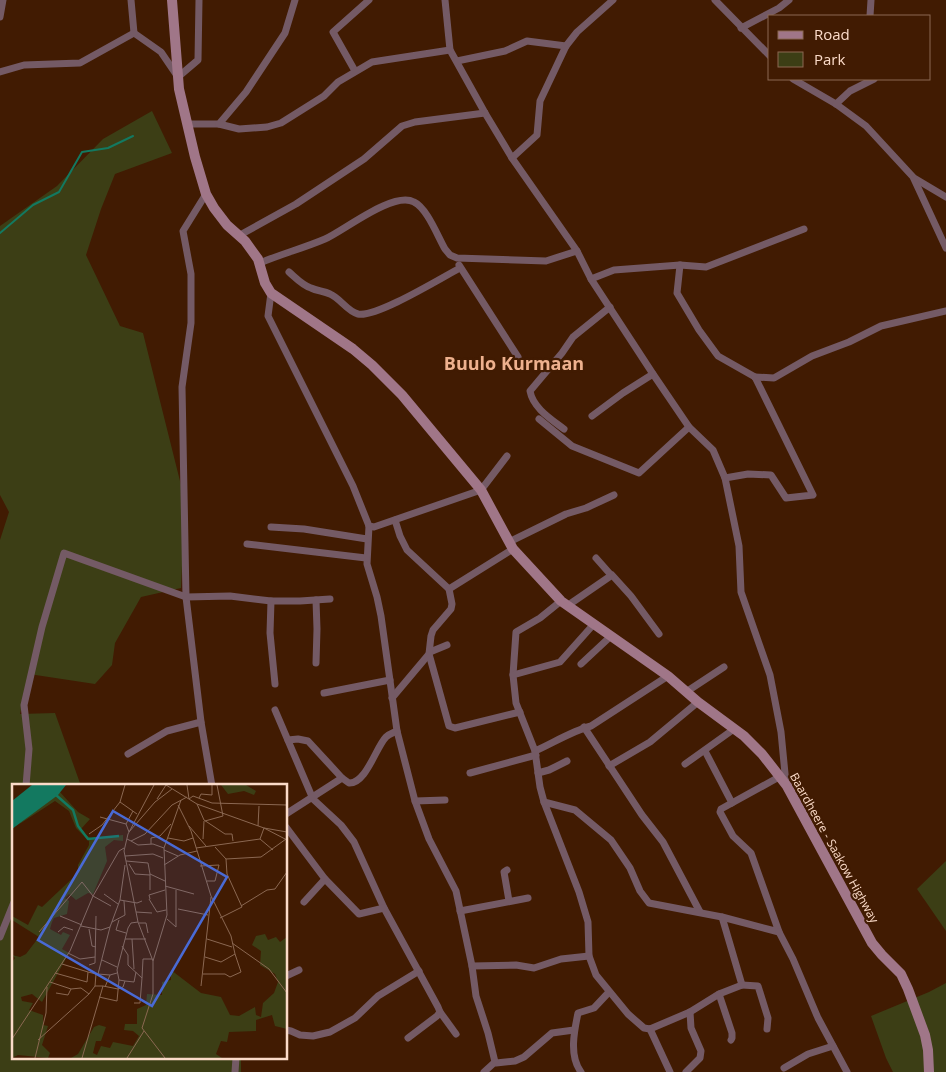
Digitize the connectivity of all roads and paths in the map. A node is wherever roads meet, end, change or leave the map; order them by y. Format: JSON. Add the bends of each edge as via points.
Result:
{"nodes":[{"id":1,"x":3,"y":0,"type":"edge"},
{"id":2,"x":131,"y":0,"type":"edge"},
{"id":3,"x":172,"y":0,"type":"edge"},
{"id":4,"x":199,"y":0,"type":"edge"},
{"id":5,"x":295,"y":0,"type":"edge"},
{"id":6,"x":369,"y":0,"type":"edge"},
{"id":7,"x":445,"y":0,"type":"edge"},
{"id":8,"x":613,"y":0,"type":"edge"},
{"id":9,"x":714,"y":0,"type":"edge"},
{"id":10,"x":789,"y":0,"type":"edge"},
{"id":11,"x":871,"y":0,"type":"edge"},
{"id":12,"x":870,"y":15,"type":"edge"},
{"id":13,"x":0,"y":17,"type":"edge"},
{"id":14,"x":741,"y":28,"type":"junction"},
{"id":15,"x":134,"y":34,"type":"junction"},
{"id":16,"x":566,"y":46,"type":"junction"},
{"id":17,"x":450,"y":50,"type":"junction"},
{"id":18,"x":768,"y":54,"type":"edge"},
{"id":19,"x":457,"y":61,"type":"junction"},
{"id":20,"x":355,"y":71,"type":"junction"},
{"id":21,"x":0,"y":72,"type":"edge"},
{"id":22,"x":178,"y":77,"type":"junction"},
{"id":23,"x":795,"y":80,"type":"edge"},
{"id":24,"x":872,"y":80,"type":"edge"},
{"id":25,"x":836,"y":104,"type":"junction"},
{"id":26,"x":485,"y":113,"type":"junction"},
{"id":27,"x":188,"y":124,"type":"junction"},
{"id":28,"x":220,"y":124,"type":"junction"},
{"id":29,"x":512,"y":158,"type":"junction"},
{"id":30,"x":914,"y":178,"type":"junction"},
{"id":31,"x":206,"y":194,"type":"junction"},
{"id":32,"x":946,"y":197,"type":"edge"},
{"id":33,"x":804,"y":229,"type":"dead end"},
{"id":34,"x":240,"y":235,"type":"junction"},
{"id":35,"x":946,"y":248,"type":"edge"},
{"id":36,"x":577,"y":251,"type":"junction"},
{"id":37,"x":457,"y":258,"type":"junction"},
{"id":38,"x":260,"y":263,"type":"junction"},
{"id":39,"x":680,"y":265,"type":"junction"},
{"id":40,"x":460,"y":268,"type":"junction"},
{"id":41,"x":289,"y":272,"type":"dead end"},
{"id":42,"x":591,"y":279,"type":"junction"},
{"id":43,"x":271,"y":293,"type":"junction"},
{"id":44,"x":610,"y":307,"type":"junction"},
{"id":45,"x":946,"y":312,"type":"edge"},
{"id":46,"x":518,"y":357,"type":"dead end"},
{"id":47,"x":653,"y":374,"type":"junction"},
{"id":48,"x":755,"y":378,"type":"junction"},
{"id":49,"x":592,"y":416,"type":"dead end"},
{"id":50,"x":539,"y":419,"type":"dead end"},
{"id":51,"x":689,"y":426,"type":"junction"},
{"id":52,"x":564,"y":429,"type":"dead end"},
{"id":53,"x":507,"y":456,"type":"dead end"},
{"id":54,"x":725,"y":478,"type":"junction"},
{"id":55,"x":481,"y":490,"type":"junction"},
{"id":56,"x":614,"y":495,"type":"dead end"},
{"id":57,"x":395,"y":520,"type":"junction"},
{"id":58,"x":369,"y":526,"type":"junction"},
{"id":59,"x":271,"y":527,"type":"dead end"},
{"id":60,"x":367,"y":540,"type":"junction"},
{"id":61,"x":247,"y":544,"type":"dead end"},
{"id":62,"x":511,"y":546,"type":"junction"},
{"id":63,"x":366,"y":558,"type":"junction"},
{"id":64,"x":596,"y":558,"type":"dead end"},
{"id":65,"x":611,"y":575,"type":"junction"},
{"id":66,"x":449,"y":588,"type":"junction"},
{"id":67,"x":186,"y":597,"type":"junction"},
{"id":68,"x":330,"y":599,"type":"dead end"},
{"id":69,"x":316,"y":600,"type":"junction"},
{"id":70,"x":271,"y":601,"type":"junction"},
{"id":71,"x":564,"y":604,"type":"junction"},
{"id":72,"x":593,"y":625,"type":"junction"},
{"id":73,"x":659,"y":634,"type":"dead end"},
{"id":74,"x":611,"y":636,"type":"junction"},
{"id":75,"x":447,"y":645,"type":"dead end"},
{"id":76,"x":430,"y":653,"type":"junction"},
{"id":77,"x":316,"y":663,"type":"dead end"},
{"id":78,"x":581,"y":664,"type":"dead end"},
{"id":79,"x":724,"y":667,"type":"dead end"},
{"id":80,"x":514,"y":675,"type":"junction"},
{"id":81,"x":668,"y":676,"type":"junction"},
{"id":82,"x":390,"y":680,"type":"junction"},
{"id":83,"x":275,"y":684,"type":"dead end"},
{"id":84,"x":686,"y":692,"type":"junction"},
{"id":85,"x":324,"y":693,"type":"dead end"},
{"id":86,"x":392,"y":698,"type":"junction"},
{"id":87,"x":698,"y":702,"type":"junction"},
{"id":88,"x":275,"y":710,"type":"dead end"},
{"id":89,"x":520,"y":712,"type":"junction"},
{"id":90,"x":201,"y":722,"type":"junction"},
{"id":91,"x":584,"y":727,"type":"junction"},
{"id":92,"x":734,"y":729,"type":"junction"},
{"id":93,"x":396,"y":731,"type":"junction"},
{"id":94,"x":288,"y":740,"type":"junction"},
{"id":95,"x":705,"y":751,"type":"junction"},
{"id":96,"x":535,"y":753,"type":"junction"},
{"id":97,"x":128,"y":754,"type":"dead end"},
{"id":98,"x":567,"y":761,"type":"dead end"},
{"id":99,"x":686,"y":764,"type":"dead end"},
{"id":100,"x":609,"y":766,"type":"junction"},
{"id":101,"x":470,"y":773,"type":"dead end"},
{"id":102,"x":538,"y":773,"type":"junction"},
{"id":103,"x":779,"y":776,"type":"junction"},
{"id":104,"x":342,"y":778,"type":"junction"},
{"id":105,"x":26,"y":784,"type":"edge"},
{"id":106,"x":212,"y":784,"type":"edge"},
{"id":107,"x":786,"y":786,"type":"junction"},
{"id":108,"x":312,"y":798,"type":"junction"},
{"id":109,"x":415,"y":800,"type":"junction"},
{"id":110,"x":445,"y":800,"type":"dead end"},
{"id":111,"x":544,"y":802,"type":"junction"},
{"id":112,"x":732,"y":802,"type":"junction"},
{"id":113,"x":288,"y":813,"type":"edge"},
{"id":114,"x":288,"y":830,"type":"edge"},
{"id":115,"x":507,"y":870,"type":"dead end"},
{"id":116,"x":325,"y":879,"type":"junction"},
{"id":117,"x":528,"y":898,"type":"dead end"},
{"id":118,"x":509,"y":901,"type":"junction"},
{"id":119,"x":304,"y":902,"type":"dead end"},
{"id":120,"x":12,"y":907,"type":"edge"},
{"id":121,"x":384,"y":908,"type":"junction"},
{"id":122,"x":460,"y":911,"type":"junction"},
{"id":123,"x":700,"y":912,"type":"junction"},
{"id":124,"x":722,"y":917,"type":"junction"},
{"id":125,"x":779,"y":932,"type":"junction"},
{"id":126,"x":0,"y":937,"type":"edge"},
{"id":127,"x":589,"y":956,"type":"junction"},
{"id":128,"x":472,"y":966,"type":"junction"},
{"id":129,"x":299,"y":970,"type":"dead end"},
{"id":130,"x":419,"y":971,"type":"junction"},
{"id":131,"x":288,"y":975,"type":"edge"},
{"id":132,"x":742,"y":985,"type":"junction"},
{"id":133,"x":609,"y":992,"type":"junction"},
{"id":134,"x":720,"y":994,"type":"junction"},
{"id":135,"x":440,"y":1012,"type":"junction"},
{"id":136,"x":690,"y":1012,"type":"junction"},
{"id":137,"x":650,"y":1029,"type":"junction"},
{"id":138,"x":767,"y":1029,"type":"dead end"},
{"id":139,"x":288,"y":1030,"type":"edge"},
{"id":140,"x":574,"y":1030,"type":"junction"},
{"id":141,"x":456,"y":1034,"type":"dead end"},
{"id":142,"x":408,"y":1038,"type":"dead end"},
{"id":143,"x":730,"y":1040,"type":"dead end"},
{"id":144,"x":833,"y":1046,"type":"junction"},
{"id":145,"x":495,"y":1062,"type":"junction"},
{"id":146,"x":784,"y":1068,"type":"dead end"},
{"id":147,"x":484,"y":1072,"type":"edge"},
{"id":148,"x":581,"y":1072,"type":"edge"},
{"id":149,"x":670,"y":1072,"type":"edge"},
{"id":150,"x":686,"y":1072,"type":"edge"},
{"id":151,"x":847,"y":1072,"type":"edge"},
{"id":152,"x":929,"y":1072,"type":"edge"}],
"edges":[{"from":1,"to":13,"type":"street"},
{"from":2,"to":15,"type":"street"},
{"from":3,"to":22,"type":"main road"},
{"from":4,"to":22,"type":"street","via":[[198,60]]},
{"from":5,"to":28,"type":"street","via":[[285,33],[246,92]]},
{"from":6,"to":20,"type":"street","via":[[333,32]]},
{"from":7,"to":17,"type":"street"},
{"from":8,"to":16,"type":"street","via":[[576,32]]},
{"from":9,"to":14,"type":"street"},
{"from":10,"to":14,"type":"street"},
{"from":11,"to":12,"type":"street"},
{"from":14,"to":18,"type":"street"},
{"from":15,"to":21,"type":"street","via":[[80,63],[24,65]]},
{"from":15,"to":22,"type":"street","via":[[161,52]]},
{"from":16,"to":19,"type":"street","via":[[527,41],[505,51]]},
{"from":16,"to":29,"type":"street","via":[[540,101],[537,135]]},
{"from":17,"to":19,"type":"street"},
{"from":17,"to":20,"type":"street","via":[[372,62]]},
{"from":19,"to":26,"type":"street"},
{"from":20,"to":28,"type":"street","via":[[324,96],[281,123],[267,128],[239,129]]},
{"from":22,"to":27,"type":"main road"},
{"from":23,"to":25,"type":"street"},
{"from":24,"to":25,"type":"street","via":[[850,91]]},
{"from":25,"to":30,"type":"street","via":[[866,126]]},
{"from":26,"to":29,"type":"street"},
{"from":26,"to":34,"type":"street","via":[[402,126],[364,158],[296,204]]},
{"from":27,"to":28,"type":"street"},
{"from":27,"to":31,"type":"main road"},
{"from":29,"to":36,"type":"street"},
{"from":30,"to":32,"type":"street"},
{"from":30,"to":35,"type":"street"},
{"from":31,"to":34,"type":"main road","via":[[227,225]]},
{"from":31,"to":67,"type":"street","via":[[183,231],[192,291],[182,387]]},
{"from":33,"to":39,"type":"street","via":[[706,267]]},
{"from":34,"to":38,"type":"main road"},
{"from":36,"to":37,"type":"street","via":[[546,262]]},
{"from":36,"to":42,"type":"street"},
{"from":37,"to":38,"type":"street","via":[[450,255],[424,211],[415,202],[405,199],[390,203],[326,238]]},
{"from":37,"to":40,"type":"street"},
{"from":38,"to":43,"type":"main road"},
{"from":39,"to":42,"type":"street","via":[[614,270]]},
{"from":39,"to":48,"type":"street","via":[[677,293],[699,330],[718,356]]},
{"from":40,"to":41,"type":"street","via":[[392,304],[363,314],[349,309],[329,293],[309,288]]},
{"from":40,"to":46,"type":"street"},
{"from":42,"to":44,"type":"street"},
{"from":43,"to":55,"type":"main road","name":"Baardheere - Saakow Highway","via":[[372,365],[402,395]]},
{"from":43,"to":58,"type":"street","via":[[268,316],[353,486]]},
{"from":44,"to":47,"type":"street"},
{"from":44,"to":52,"type":"street","via":[[573,337],[530,391],[535,405]]},
{"from":45,"to":48,"type":"street","via":[[881,326],[812,356],[774,378]]},
{"from":47,"to":49,"type":"street"},
{"from":47,"to":51,"type":"street"},
{"from":48,"to":54,"type":"street","via":[[813,495],[786,498],[771,475]]},
{"from":50,"to":51,"type":"street","via":[[572,446],[639,473]]},
{"from":51,"to":54,"type":"street","via":[[713,450]]},
{"from":53,"to":55,"type":"street"},
{"from":54,"to":107,"type":"street","via":[[740,546],[741,592],[770,675],[781,732]]},
{"from":55,"to":57,"type":"street"},
{"from":55,"to":62,"type":"main road","name":"Baardheere - Saakow Highway"},
{"from":56,"to":62,"type":"street","via":[[566,514]]},
{"from":57,"to":58,"type":"street"},
{"from":57,"to":66,"type":"street","via":[[407,550]]},
{"from":58,"to":60,"type":"street"},
{"from":59,"to":60,"type":"street"},
{"from":60,"to":63,"type":"street"},
{"from":61,"to":63,"type":"street"},
{"from":62,"to":66,"type":"street"},
{"from":62,"to":71,"type":"main road","name":"Baardheere - Saakow Highway"},
{"from":63,"to":82,"type":"street","via":[[381,616]]},
{"from":64,"to":65,"type":"street"},
{"from":65,"to":71,"type":"street"},
{"from":65,"to":73,"type":"street"},
{"from":66,"to":76,"type":"street","via":[[451,610],[433,630]]},
{"from":67,"to":70,"type":"street","via":[[230,596]]},
{"from":67,"to":90,"type":"street"},
{"from":67,"to":105,"type":"street","via":[[64,553],[24,705],[29,749]]},
{"from":68,"to":69,"type":"street"},
{"from":69,"to":70,"type":"street"},
{"from":69,"to":77,"type":"street"},
{"from":70,"to":83,"type":"street","via":[[270,633]]},
{"from":71,"to":72,"type":"main road","name":"Baardheere - Saakow Highway"},
{"from":71,"to":80,"type":"street","via":[[516,632]]},
{"from":72,"to":74,"type":"main road","name":"Baardheere - Saakow Highway"},
{"from":72,"to":80,"type":"street","via":[[560,662]]},
{"from":74,"to":78,"type":"street"},
{"from":74,"to":81,"type":"main road","name":"Baardheere - Saakow Highway"},
{"from":75,"to":76,"type":"street"},
{"from":76,"to":86,"type":"street"},
{"from":76,"to":89,"type":"street","via":[[449,726],[455,728]]},
{"from":79,"to":84,"type":"street"},
{"from":80,"to":89,"type":"street","via":[[516,703]]},
{"from":81,"to":84,"type":"main road","name":"Baardheere - Saakow Highway"},
{"from":81,"to":91,"type":"street","via":[[591,726]]},
{"from":82,"to":85,"type":"street"},
{"from":82,"to":86,"type":"street"},
{"from":84,"to":87,"type":"main road","name":"Baardheere - Saakow Highway"},
{"from":86,"to":93,"type":"street"},
{"from":87,"to":92,"type":"main road","name":"Baardheere - Saakow Highway"},
{"from":87,"to":100,"type":"street","via":[[650,742]]},
{"from":88,"to":94,"type":"street"},
{"from":89,"to":96,"type":"street"},
{"from":90,"to":97,"type":"street","via":[[167,731]]},
{"from":90,"to":106,"type":"street"},
{"from":91,"to":96,"type":"street"},
{"from":91,"to":100,"type":"street"},
{"from":92,"to":95,"type":"street"},
{"from":92,"to":103,"type":"main road","name":"Baardheere - Saakow Highway","via":[[762,754]]},
{"from":93,"to":104,"type":"street","via":[[387,736],[355,782],[349,783]]},
{"from":93,"to":109,"type":"street"},
{"from":94,"to":104,"type":"street","via":[[308,741]]},
{"from":94,"to":108,"type":"street"},
{"from":95,"to":99,"type":"street"},
{"from":95,"to":112,"type":"street"},
{"from":96,"to":101,"type":"street"},
{"from":96,"to":102,"type":"street"},
{"from":98,"to":102,"type":"street"},
{"from":100,"to":123,"type":"street","via":[[663,842]]},
{"from":102,"to":111,"type":"street"},
{"from":103,"to":107,"type":"main road","name":"Baardheere - Saakow Highway"},
{"from":103,"to":112,"type":"street"},
{"from":104,"to":108,"type":"street"},
{"from":107,"to":152,"type":"main road","name":"Baardheere - Saakow Highway","via":[[872,943],[901,974],[925,1035]]},
{"from":108,"to":113,"type":"street"},
{"from":108,"to":121,"type":"street","via":[[354,842]]},
{"from":109,"to":110,"type":"street"},
{"from":109,"to":122,"type":"street","via":[[429,839],[456,891]]},
{"from":111,"to":123,"type":"street","via":[[575,810],[612,840],[649,903]]},
{"from":111,"to":127,"type":"street","via":[[588,922]]},
{"from":112,"to":125,"type":"street","via":[[721,809],[721,814],[733,836],[751,853]]},
{"from":114,"to":116,"type":"street"},
{"from":115,"to":118,"type":"street","via":[[504,872]]},
{"from":116,"to":119,"type":"street"},
{"from":116,"to":121,"type":"street","via":[[359,914]]},
{"from":117,"to":118,"type":"street"},
{"from":118,"to":122,"type":"street"},
{"from":120,"to":126,"type":"street"},
{"from":121,"to":130,"type":"street"},
{"from":122,"to":128,"type":"street"},
{"from":123,"to":124,"type":"street"},
{"from":124,"to":125,"type":"street"},
{"from":124,"to":132,"type":"street"},
{"from":125,"to":144,"type":"street"},
{"from":127,"to":128,"type":"street","via":[[561,959],[534,968]]},
{"from":127,"to":133,"type":"street","via":[[596,975]]},
{"from":128,"to":145,"type":"street","via":[[476,996]]},
{"from":129,"to":131,"type":"street"},
{"from":130,"to":135,"type":"street"},
{"from":130,"to":139,"type":"street","via":[[378,996],[355,1018],[330,1032],[313,1036]]},
{"from":132,"to":134,"type":"street"},
{"from":132,"to":138,"type":"street","via":[[758,986],[768,1018]]},
{"from":133,"to":137,"type":"street","via":[[628,1014],[644,1028]]},
{"from":133,"to":140,"type":"street","via":[[594,1008],[578,1013]]},
{"from":134,"to":136,"type":"street"},
{"from":134,"to":143,"type":"street","via":[[732,1032]]},
{"from":135,"to":141,"type":"street"},
{"from":135,"to":142,"type":"street"},
{"from":136,"to":137,"type":"street"},
{"from":136,"to":150,"type":"street","via":[[691,1028],[701,1051],[700,1058]]},
{"from":137,"to":149,"type":"street"},
{"from":140,"to":145,"type":"street","via":[[548,1035],[515,1061]]},
{"from":140,"to":148,"type":"street","via":[[575,1058]]},
{"from":144,"to":146,"type":"street","via":[[808,1054]]},
{"from":144,"to":151,"type":"street"},
{"from":145,"to":147,"type":"street"}]}
